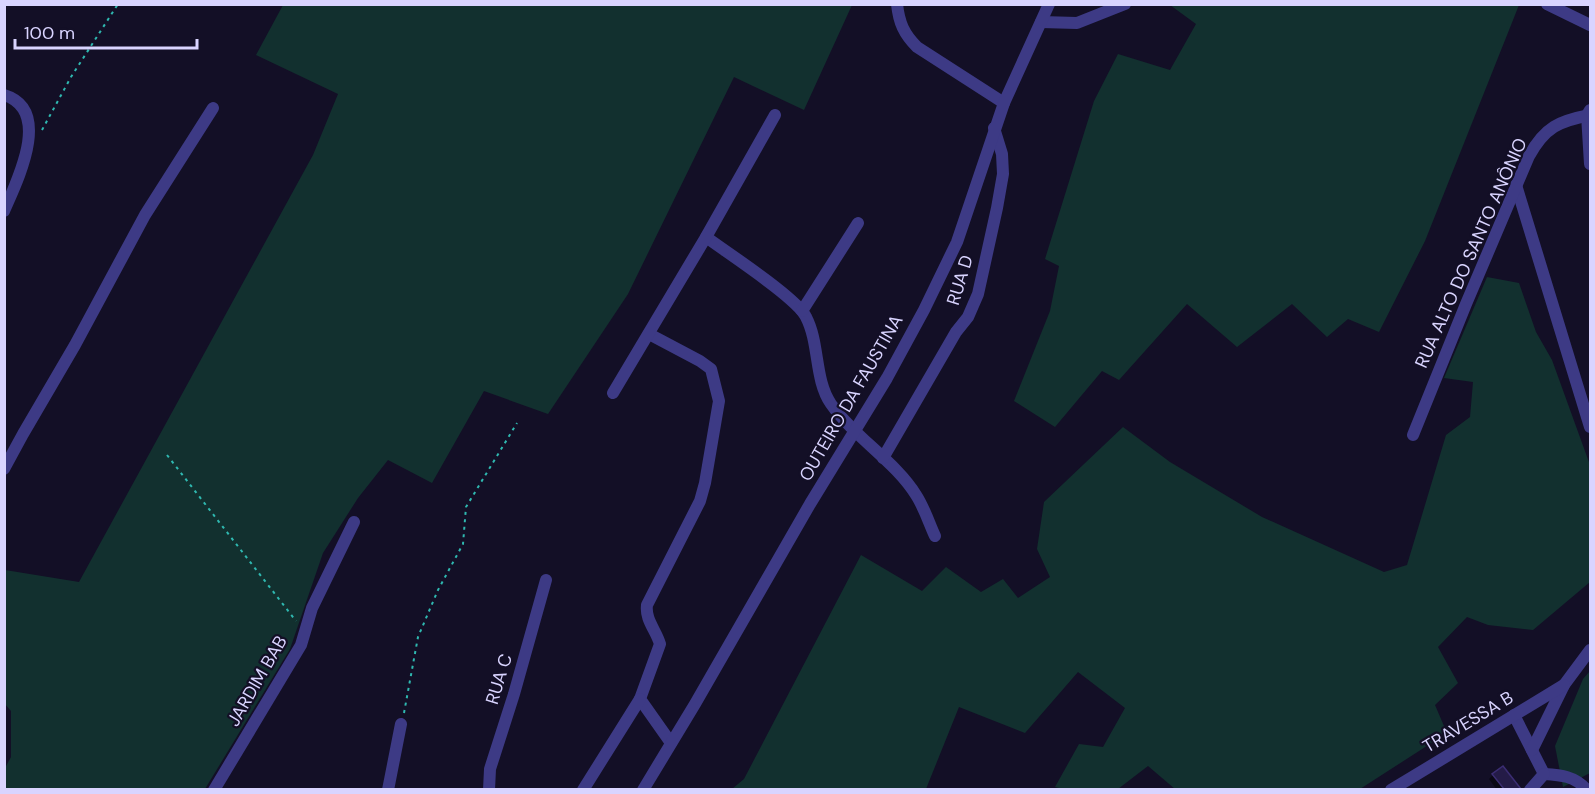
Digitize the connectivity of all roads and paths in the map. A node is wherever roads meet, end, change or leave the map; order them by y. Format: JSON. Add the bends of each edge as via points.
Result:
{"nodes":[{"id":1,"x":118,"y":4,"type":"edge"},
{"id":2,"x":897,"y":4,"type":"edge"},
{"id":3,"x":1049,"y":4,"type":"edge"},
{"id":4,"x":1125,"y":4,"type":"edge"},
{"id":5,"x":1547,"y":4,"type":"edge"},
{"id":6,"x":1590,"y":10,"type":"edge"},
{"id":7,"x":1041,"y":22,"type":"junction"},
{"id":8,"x":1590,"y":26,"type":"edge"},
{"id":9,"x":4,"y":95,"type":"edge"},
{"id":10,"x":1004,"y":103,"type":"junction"},
{"id":11,"x":213,"y":108,"type":"dead end"},
{"id":12,"x":1589,"y":113,"type":"edge"},
{"id":13,"x":775,"y":115,"type":"dead end"},
{"id":14,"x":994,"y":128,"type":"junction"},
{"id":15,"x":40,"y":134,"type":"dead end"},
{"id":16,"x":1590,"y":164,"type":"edge"},
{"id":17,"x":1516,"y":185,"type":"junction"},
{"id":18,"x":4,"y":211,"type":"edge"},
{"id":19,"x":858,"y":223,"type":"dead end"},
{"id":20,"x":706,"y":237,"type":"junction"},
{"id":21,"x":802,"y":311,"type":"junction"},
{"id":22,"x":649,"y":334,"type":"junction"},
{"id":23,"x":613,"y":393,"type":"dead end"},
{"id":24,"x":517,"y":423,"type":"dead end"},
{"id":25,"x":1590,"y":427,"type":"edge"},
{"id":26,"x":855,"y":431,"type":"junction"},
{"id":27,"x":1413,"y":435,"type":"dead end"},
{"id":28,"x":167,"y":455,"type":"dead end"},
{"id":29,"x":883,"y":459,"type":"junction"},
{"id":30,"x":4,"y":469,"type":"edge"},
{"id":31,"x":354,"y":522,"type":"dead end"},
{"id":32,"x":935,"y":536,"type":"dead end"},
{"id":33,"x":546,"y":580,"type":"dead end"},
{"id":34,"x":304,"y":631,"type":"junction"},
{"id":35,"x":1590,"y":650,"type":"edge"},
{"id":36,"x":1564,"y":685,"type":"junction"},
{"id":37,"x":639,"y":699,"type":"junction"},
{"id":38,"x":1514,"y":715,"type":"junction"},
{"id":39,"x":401,"y":724,"type":"joint"},
{"id":40,"x":671,"y":743,"type":"junction"},
{"id":41,"x":1532,"y":750,"type":"junction"},
{"id":42,"x":1544,"y":774,"type":"junction"},
{"id":43,"x":214,"y":789,"type":"edge"},
{"id":44,"x":388,"y":789,"type":"edge"},
{"id":45,"x":489,"y":789,"type":"edge"},
{"id":46,"x":583,"y":789,"type":"edge"},
{"id":47,"x":643,"y":789,"type":"edge"},
{"id":48,"x":1391,"y":789,"type":"edge"},
{"id":49,"x":1530,"y":789,"type":"edge"},
{"id":50,"x":1587,"y":789,"type":"edge"}],
"edges":[{"from":1,"to":15,"type":"path"},
{"from":2,"to":10,"type":"street","via":[[906,37]]},
{"from":3,"to":7,"type":"street","name":"OUTEIRO DA FAUSTINA"},
{"from":4,"to":7,"type":"street","via":[[1077,23]]},
{"from":5,"to":8,"type":"street"},
{"from":6,"to":8,"type":"street"},
{"from":7,"to":10,"type":"street","name":"OUTEIRO DA FAUSTINA"},
{"from":9,"to":18,"type":"street","via":[[18,101],[30,133],[24,163]]},
{"from":10,"to":14,"type":"street","name":"OUTEIRO DA FAUSTINA"},
{"from":11,"to":30,"type":"street","via":[[145,215]]},
{"from":12,"to":16,"type":"street"},
{"from":12,"to":17,"type":"street","name":"RUA ALTO DO SANTO ANÔNIO","via":[[1546,132]]},
{"from":13,"to":20,"type":"street"},
{"from":14,"to":26,"type":"street","name":"OUTEIRO DA FAUSTINA","via":[[957,242],[924,310]]},
{"from":14,"to":29,"type":"street","name":"RUA D","via":[[1003,174],[978,294]]},
{"from":17,"to":25,"type":"street"},
{"from":17,"to":27,"type":"street","name":"RUA ALTO DO SANTO ANÔNIO"},
{"from":19,"to":21,"type":"street"},
{"from":20,"to":21,"type":"street"},
{"from":20,"to":22,"type":"street"},
{"from":21,"to":26,"type":"street","via":[[811,330],[826,395]]},
{"from":22,"to":23,"type":"street"},
{"from":22,"to":37,"type":"street","via":[[711,369],[719,401],[700,501],[647,605],[646,613],[660,644]]},
{"from":24,"to":39,"type":"path","via":[[466,507],[463,544],[418,637]]},
{"from":26,"to":29,"type":"street"},
{"from":26,"to":40,"type":"street","name":"OUTEIRO DA FAUSTINA"},
{"from":28,"to":34,"type":"path"},
{"from":29,"to":32,"type":"street","via":[[916,495]]},
{"from":31,"to":34,"type":"street","name":"JARDIM BAB"},
{"from":33,"to":45,"type":"street","name":"RUA C","via":[[490,769]]},
{"from":34,"to":43,"type":"street","name":"JARDIM BAB","via":[[295,657]]},
{"from":35,"to":36,"type":"street"},
{"from":36,"to":38,"type":"street","name":"TRAVESSA B"},
{"from":36,"to":41,"type":"street"},
{"from":37,"to":40,"type":"street"},
{"from":37,"to":46,"type":"street"},
{"from":38,"to":41,"type":"street"},
{"from":38,"to":48,"type":"street","name":"TRAVESSA B"},
{"from":39,"to":44,"type":"street"},
{"from":40,"to":47,"type":"street","name":"OUTEIRO DA FAUSTINA"},
{"from":41,"to":42,"type":"street"},
{"from":42,"to":49,"type":"street"},
{"from":42,"to":50,"type":"street","via":[[1564,775]]}]}
